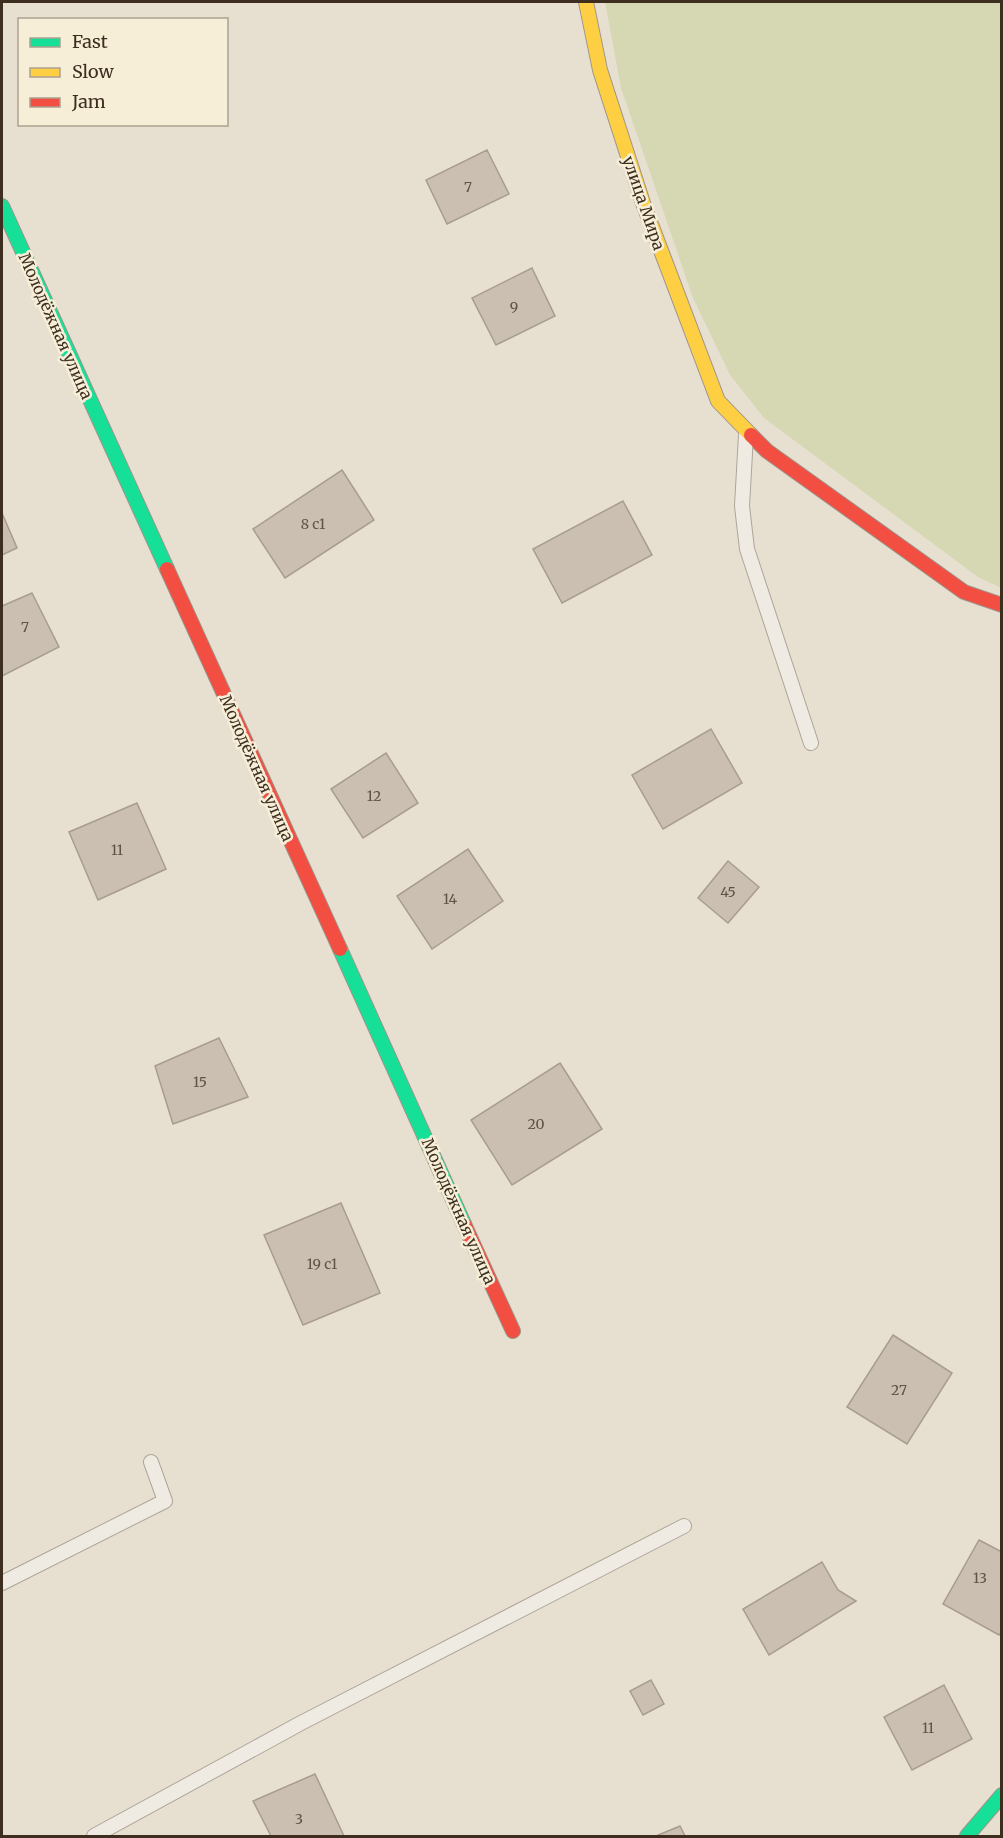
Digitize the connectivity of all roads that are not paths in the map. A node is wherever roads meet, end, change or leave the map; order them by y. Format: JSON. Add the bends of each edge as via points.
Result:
{"nodes":[{"id":1,"x":586,"y":2,"type":"edge"},
{"id":2,"x":2,"y":206,"type":"edge"},
{"id":3,"x":747,"y":430,"type":"junction"},
{"id":4,"x":1002,"y":605,"type":"edge"},
{"id":5,"x":811,"y":743,"type":"dead end"},
{"id":6,"x":513,"y":1331,"type":"dead end"},
{"id":7,"x":151,"y":1462,"type":"dead end"},
{"id":8,"x":684,"y":1526,"type":"dead end"},
{"id":9,"x":2,"y":1583,"type":"edge"},
{"id":10,"x":1002,"y":1795,"type":"edge"},
{"id":11,"x":94,"y":1836,"type":"edge"},
{"id":12,"x":967,"y":1836,"type":"edge"}],
"edges":[{"from":1,"to":3,"type":"street","name":"улица Мира","via":[[600,70],[636,181],[717,401]]},
{"from":2,"to":6,"type":"street","name":"Молодёжная улица"},
{"from":3,"to":4,"type":"street","via":[[767,451],[964,592]]},
{"from":3,"to":5,"type":"lane","via":[[742,506],[747,549]]},
{"from":7,"to":9,"type":"lane","via":[[165,1501]]},
{"from":8,"to":11,"type":"lane","via":[[301,1723]]},
{"from":10,"to":12,"type":"street"}]}
